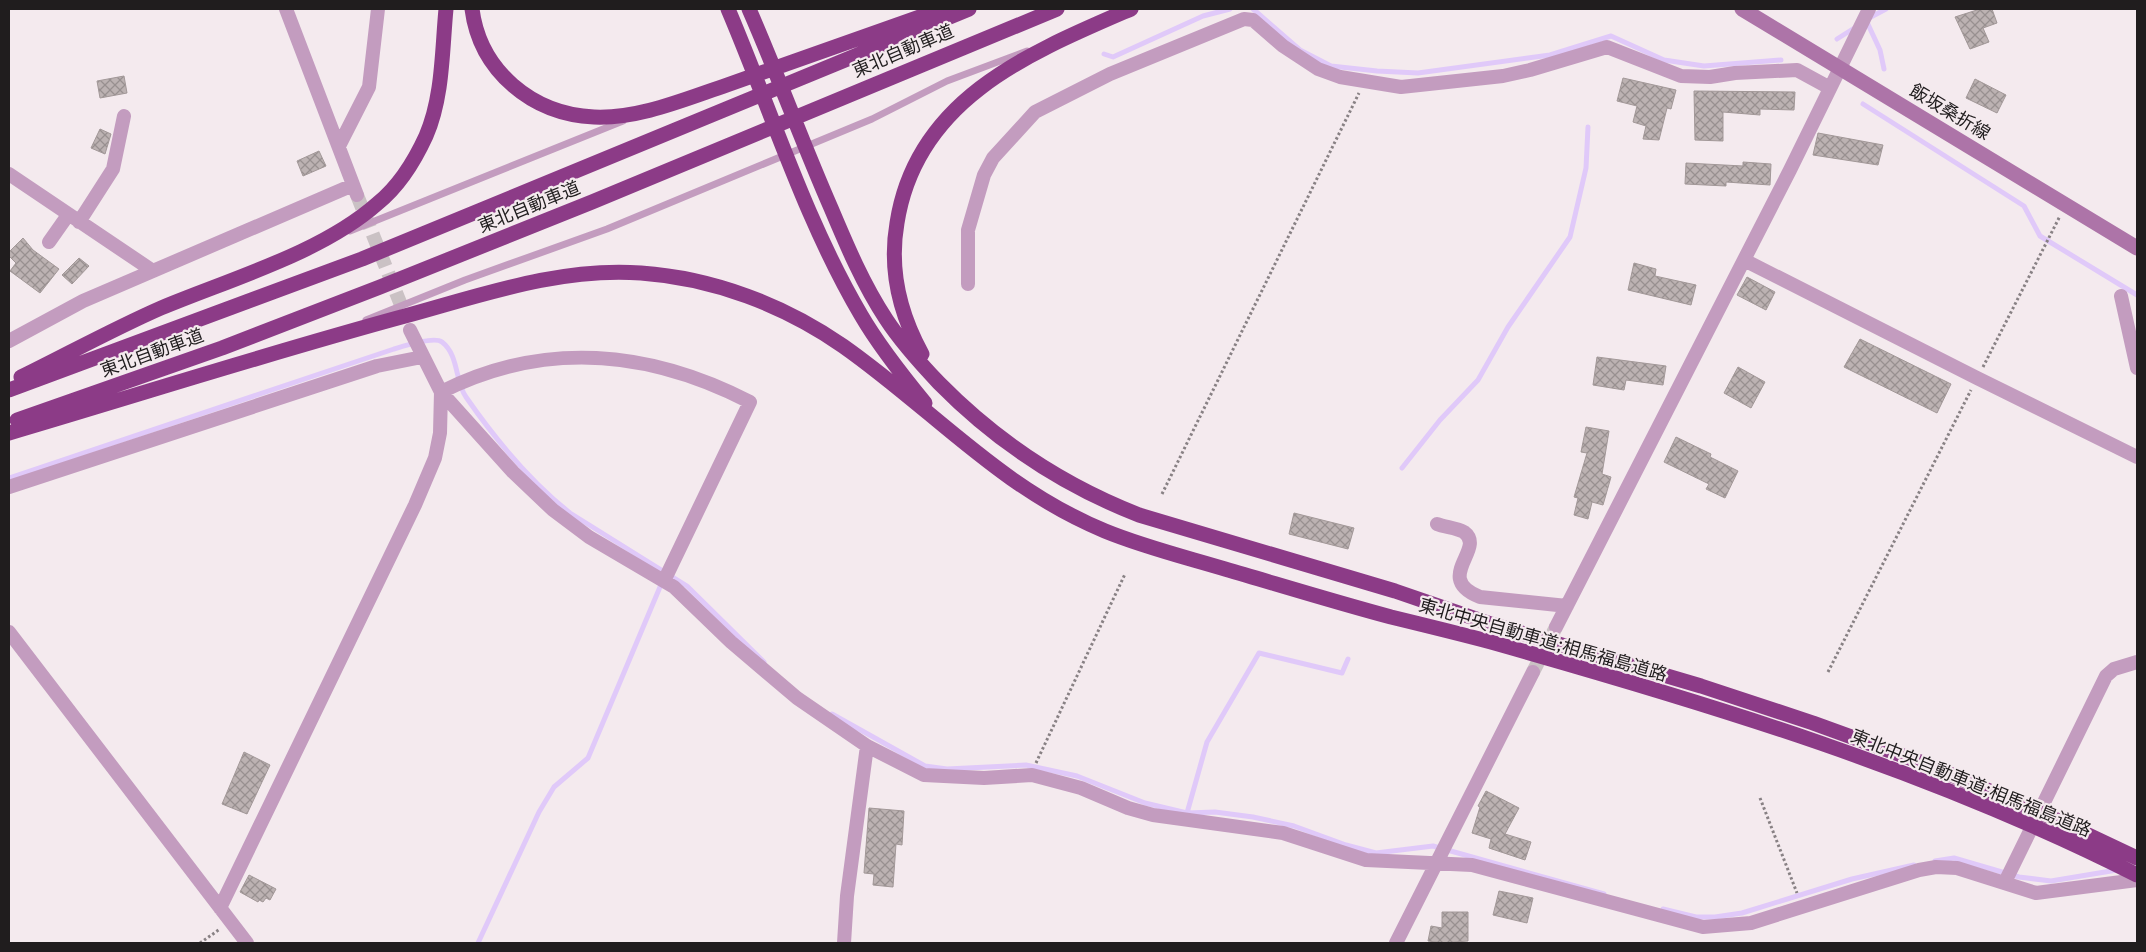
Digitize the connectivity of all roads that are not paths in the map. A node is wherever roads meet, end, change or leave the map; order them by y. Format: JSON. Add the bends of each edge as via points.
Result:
{"nodes":[{"id":1,"x":286,"y":9,"type":"edge"},
{"id":2,"x":378,"y":9,"type":"edge"},
{"id":3,"x":446,"y":9,"type":"edge"},
{"id":4,"x":472,"y":9,"type":"edge"},
{"id":5,"x":728,"y":9,"type":"edge"},
{"id":6,"x":749,"y":9,"type":"edge"},
{"id":7,"x":942,"y":9,"type":"edge"},
{"id":8,"x":969,"y":9,"type":"edge"},
{"id":9,"x":1057,"y":9,"type":"edge"},
{"id":10,"x":1131,"y":9,"type":"edge"},
{"id":11,"x":1742,"y":9,"type":"edge"},
{"id":12,"x":1869,"y":9,"type":"edge"},
{"id":13,"x":1060,"y":39,"type":"junction"},
{"id":14,"x":1840,"y":68,"type":"junction"},
{"id":15,"x":1830,"y":88,"type":"junction"},
{"id":16,"x":650,"y":110,"type":"junction"},
{"id":17,"x":124,"y":116,"type":"dead end"},
{"id":18,"x":339,"y":146,"type":"junction"},
{"id":19,"x":9,"y":174,"type":"edge"},
{"id":20,"x":73,"y":218,"type":"junction"},
{"id":21,"x":49,"y":242,"type":"dead end"},
{"id":22,"x":308,"y":248,"type":"junction"},
{"id":23,"x":2137,"y":248,"type":"edge"},
{"id":24,"x":1744,"y":260,"type":"junction"},
{"id":25,"x":153,"y":271,"type":"junction"},
{"id":26,"x":968,"y":284,"type":"dead end"},
{"id":27,"x":2121,"y":296,"type":"dead end"},
{"id":28,"x":327,"y":337,"type":"junction"},
{"id":29,"x":9,"y":342,"type":"edge"},
{"id":30,"x":2137,"y":368,"type":"edge"},
{"id":31,"x":9,"y":383,"type":"edge"},
{"id":32,"x":9,"y":390,"type":"edge"},
{"id":33,"x":441,"y":392,"type":"junction"},
{"id":34,"x":954,"y":398,"type":"junction"},
{"id":35,"x":9,"y":423,"type":"edge"},
{"id":36,"x":948,"y":430,"type":"junction"},
{"id":37,"x":9,"y":433,"type":"edge"},
{"id":38,"x":2137,"y":456,"type":"edge"},
{"id":39,"x":9,"y":487,"type":"edge"},
{"id":40,"x":1437,"y":524,"type":"dead end"},
{"id":41,"x":667,"y":576,"type":"junction"},
{"id":42,"x":1566,"y":606,"type":"junction"},
{"id":43,"x":1556,"y":627,"type":"tunnel mouth"},
{"id":44,"x":9,"y":632,"type":"edge"},
{"id":45,"x":2137,"y":662,"type":"edge"},
{"id":46,"x":1533,"y":672,"type":"tunnel mouth"},
{"id":47,"x":867,"y":746,"type":"junction"},
{"id":48,"x":1924,"y":771,"type":"junction"},
{"id":49,"x":1441,"y":852,"type":"junction"},
{"id":50,"x":2137,"y":858,"type":"edge"},
{"id":51,"x":2137,"y":875,"type":"edge"},
{"id":52,"x":2006,"y":880,"type":"junction"},
{"id":53,"x":2137,"y":880,"type":"edge"},
{"id":54,"x":220,"y":908,"type":"junction"},
{"id":55,"x":247,"y":943,"type":"edge"},
{"id":56,"x":844,"y":943,"type":"edge"},
{"id":57,"x":1396,"y":943,"type":"edge"}],
"edges":[{"from":1,"to":18,"type":"street"},
{"from":2,"to":18,"type":"street","via":[[369,87]]},
{"from":3,"to":22,"type":"highway","via":[[434,109],[427,134],[414,159],[379,203]]},
{"from":4,"to":16,"type":"highway","via":[[474,26],[484,51],[516,90],[541,104],[594,117]]},
{"from":5,"to":36,"type":"highway","via":[[806,200],[860,314],[903,376]]},
{"from":6,"to":34,"type":"highway","via":[[855,263],[887,321]]},
{"from":7,"to":16,"type":"highway"},
{"from":8,"to":32,"type":"highway","name":"東北自動車道","via":[[362,259]]},
{"from":9,"to":35,"type":"highway","name":"東北自動車道","via":[[380,287],[222,348]]},
{"from":10,"to":13,"type":"highway"},
{"from":11,"to":14,"type":"main road","name":"飯坂桑折線"},
{"from":12,"to":14,"type":"street"},
{"from":13,"to":28,"type":"lane","via":[[947,81],[872,119],[607,229],[423,296]]},
{"from":13,"to":34,"type":"highway","via":[[1001,72],[956,108],[936,129],[907,180],[894,237],[898,293],[905,318],[926,360]]},
{"from":14,"to":15,"type":"street"},
{"from":14,"to":23,"type":"main road","name":"飯坂桑折線"},
{"from":15,"to":24,"type":"street"},
{"from":15,"to":26,"type":"street","via":[[1797,70],[1681,76],[1607,46],[1503,76],[1401,87],[1340,77],[1318,68],[1283,46],[1254,20],[1244,19],[1110,74],[1035,112],[993,158],[984,175],[968,230]]},
{"from":16,"to":22,"type":"lane"},
{"from":17,"to":20,"type":"street","via":[[114,168]]},
{"from":18,"to":25,"type":"street","via":[[355,190],[284,212]]},
{"from":19,"to":20,"type":"street"},
{"from":20,"to":21,"type":"street"},
{"from":20,"to":25,"type":"street"},
{"from":22,"to":31,"type":"highway","via":[[159,309]]},
{"from":24,"to":38,"type":"street"},
{"from":24,"to":42,"type":"street"},
{"from":25,"to":29,"type":"street","via":[[83,301]]},
{"from":27,"to":30,"type":"street"},
{"from":28,"to":36,"type":"highway","via":[[529,282],[569,275],[640,273],[677,277],[749,296],[814,328],[874,370]]},
{"from":28,"to":37,"type":"highway"},
{"from":33,"to":39,"type":"street","via":[[416,344],[377,366]]},
{"from":33,"to":41,"type":"street","via":[[513,472],[553,510],[589,536]]},
{"from":33,"to":41,"type":"street","via":[[496,369],[603,357],[669,368],[750,402]]},
{"from":33,"to":54,"type":"street","via":[[440,433],[427,480]]},
{"from":34,"to":48,"type":"highway","name":"東北中央自動車道;相馬福島道路","via":[[998,437],[1046,470],[1108,503],[1139,515],[1710,689],[1813,723]]},
{"from":36,"to":48,"type":"highway","name":"東北中央自動車道;相馬福島道路","via":[[981,458],[1040,498],[1133,542],[1486,641],[1851,752]]},
{"from":40,"to":42,"type":"street","via":[[1464,532],[1469,540],[1459,578],[1461,586],[1469,593],[1480,597]]},
{"from":41,"to":47,"type":"street","via":[[674,587],[731,642],[797,698]]},
{"from":42,"to":43,"type":"street"},
{"from":44,"to":54,"type":"street"},
{"from":45,"to":52,"type":"street","via":[[2106,676]]},
{"from":46,"to":49,"type":"street"},
{"from":47,"to":49,"type":"street","via":[[924,775],[1032,776],[1081,788],[1153,815],[1283,833],[1366,860]]},
{"from":47,"to":56,"type":"street"},
{"from":48,"to":50,"type":"highway","name":"東北中央自動車道;相馬福島道路","via":[[2046,815]]},
{"from":48,"to":51,"type":"highway","name":"東北中央自動車道;相馬福島道路","via":[[2000,811]]},
{"from":49,"to":52,"type":"street","via":[[1472,865],[1703,927],[1751,923],[1936,867],[1957,868]]},
{"from":49,"to":57,"type":"street"},
{"from":52,"to":53,"type":"street","via":[[2036,893]]},
{"from":54,"to":55,"type":"street"}]}
